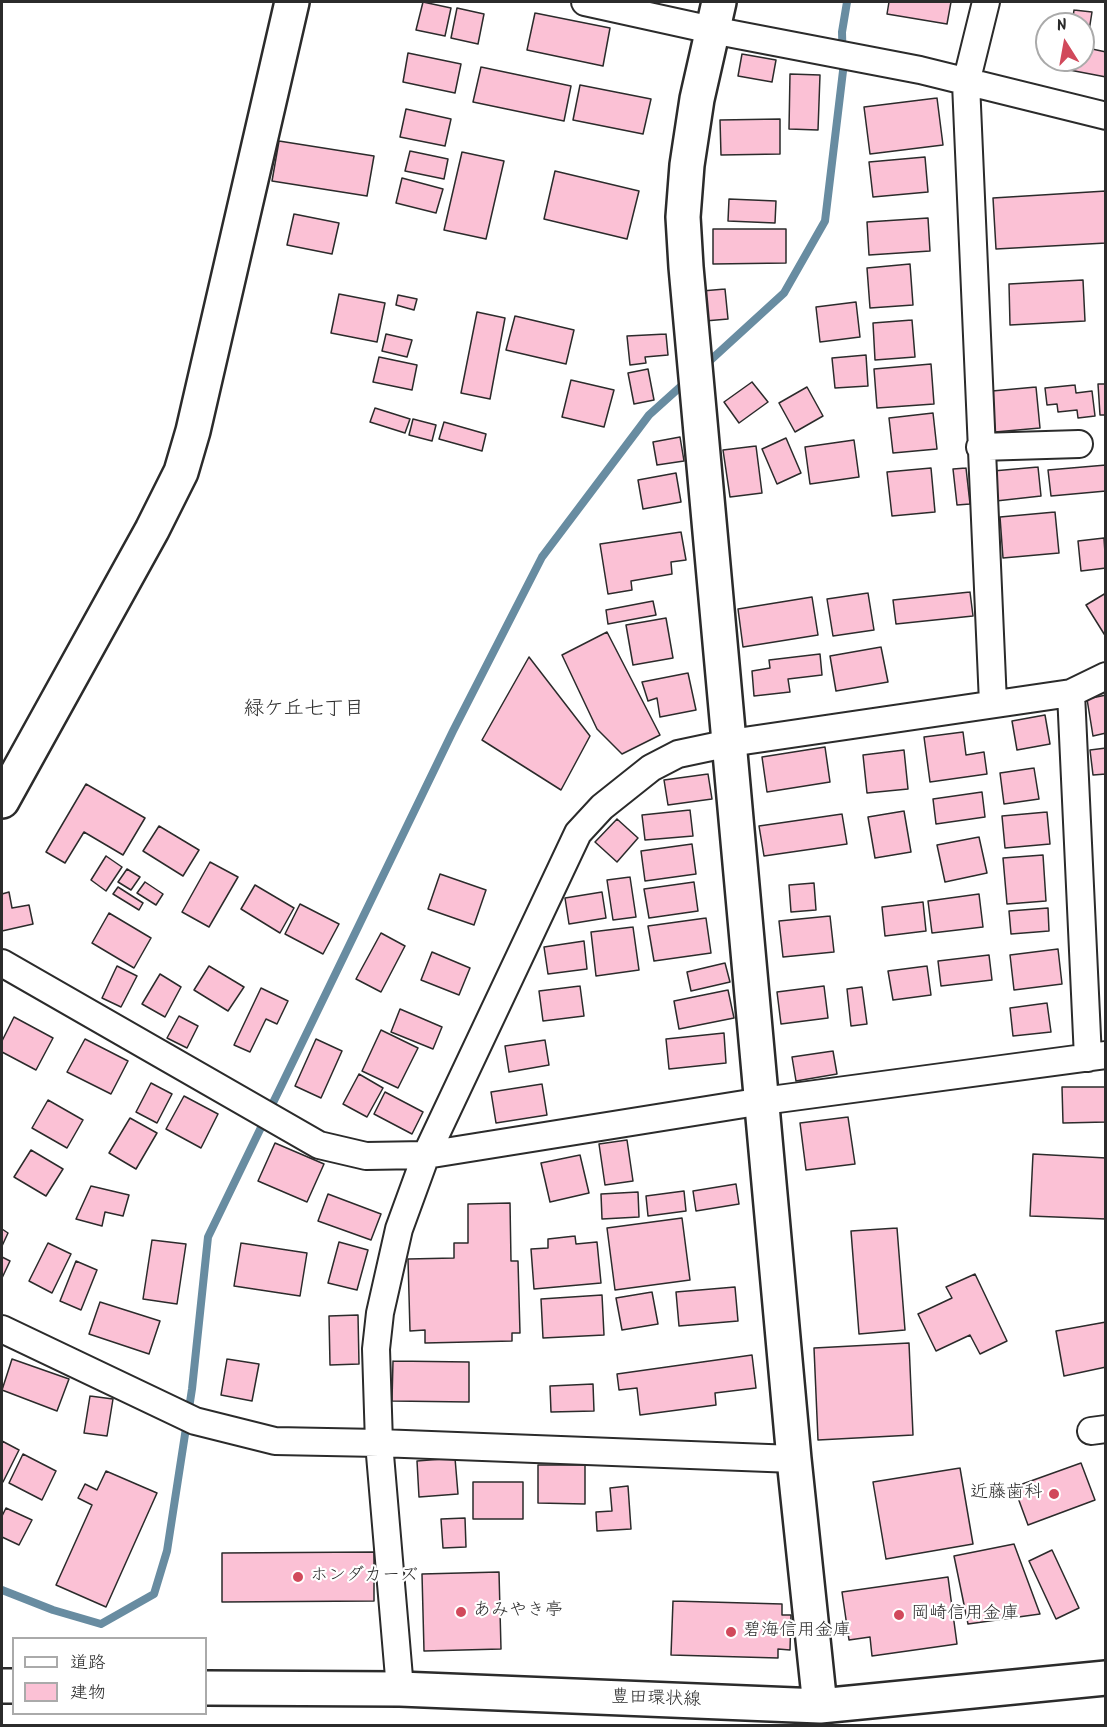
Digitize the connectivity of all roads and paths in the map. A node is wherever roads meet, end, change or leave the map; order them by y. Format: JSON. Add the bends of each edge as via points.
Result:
{"nodes":[{"id":1,"x":292,"y":2,"type":"edge"},
{"id":2,"x":585,"y":2,"type":"edge"},
{"id":3,"x":986,"y":2,"type":"edge"},
{"id":4,"x":716,"y":16,"type":"edge"},
{"id":5,"x":966,"y":83,"type":"junction"},
{"id":6,"x":1106,"y":116,"type":"edge"},
{"id":7,"x":1079,"y":444,"type":"dead end"},
{"id":8,"x":980,"y":447,"type":"junction"},
{"id":9,"x":1106,"y":676,"type":"edge"},
{"id":10,"x":1071,"y":693,"type":"junction"},
{"id":11,"x":993,"y":704,"type":"junction"},
{"id":12,"x":730,"y":743,"type":"junction"},
{"id":13,"x":2,"y":801,"type":"edge"},
{"id":14,"x":2,"y":963,"type":"edge"},
{"id":15,"x":1097,"y":1057,"type":"edge"},
{"id":16,"x":763,"y":1101,"type":"junction"},
{"id":17,"x":426,"y":1155,"type":"junction"},
{"id":18,"x":2,"y":1329,"type":"edge"},
{"id":19,"x":379,"y":1443,"type":"junction"},
{"id":20,"x":794,"y":1459,"type":"junction"},
{"id":21,"x":1106,"y":1678,"type":"edge"},
{"id":22,"x":207,"y":1688,"type":"edge"},
{"id":23,"x":400,"y":1689,"type":"junction"},
{"id":24,"x":821,"y":1716,"type":"edge"}],
"edges":[{"from":1,"to":13,"type":"street","via":[[181,472]]},
{"from":2,"to":4,"type":"street"},
{"from":3,"to":5,"type":"street"},
{"from":4,"to":5,"type":"street"},
{"from":4,"to":12,"type":"street","via":[[692,129],[683,217]]},
{"from":5,"to":6,"type":"street"},
{"from":5,"to":8,"type":"street"},
{"from":7,"to":8,"type":"street"},
{"from":8,"to":11,"type":"street"},
{"from":9,"to":10,"type":"street"},
{"from":10,"to":11,"type":"street"},
{"from":10,"to":15,"type":"street"},
{"from":11,"to":12,"type":"street"},
{"from":12,"to":16,"type":"street"},
{"from":12,"to":17,"type":"street","via":[[678,754],[651,768],[602,807],[578,833]]},
{"from":14,"to":17,"type":"street","via":[[319,1145],[366,1156]]},
{"from":15,"to":16,"type":"street"},
{"from":16,"to":17,"type":"street"},
{"from":16,"to":20,"type":"street"},
{"from":17,"to":19,"type":"street","via":[[399,1229],[380,1313],[376,1349]]},
{"from":18,"to":19,"type":"street","via":[[195,1421],[275,1441]]},
{"from":19,"to":20,"type":"street"},
{"from":19,"to":23,"type":"street"},
{"from":20,"to":24,"type":"street"},
{"from":21,"to":24,"type":"street","name":"豊田環状線"},
{"from":22,"to":23,"type":"street","name":"豊田環状線"},
{"from":23,"to":24,"type":"street","name":"豊田環状線"}]}
